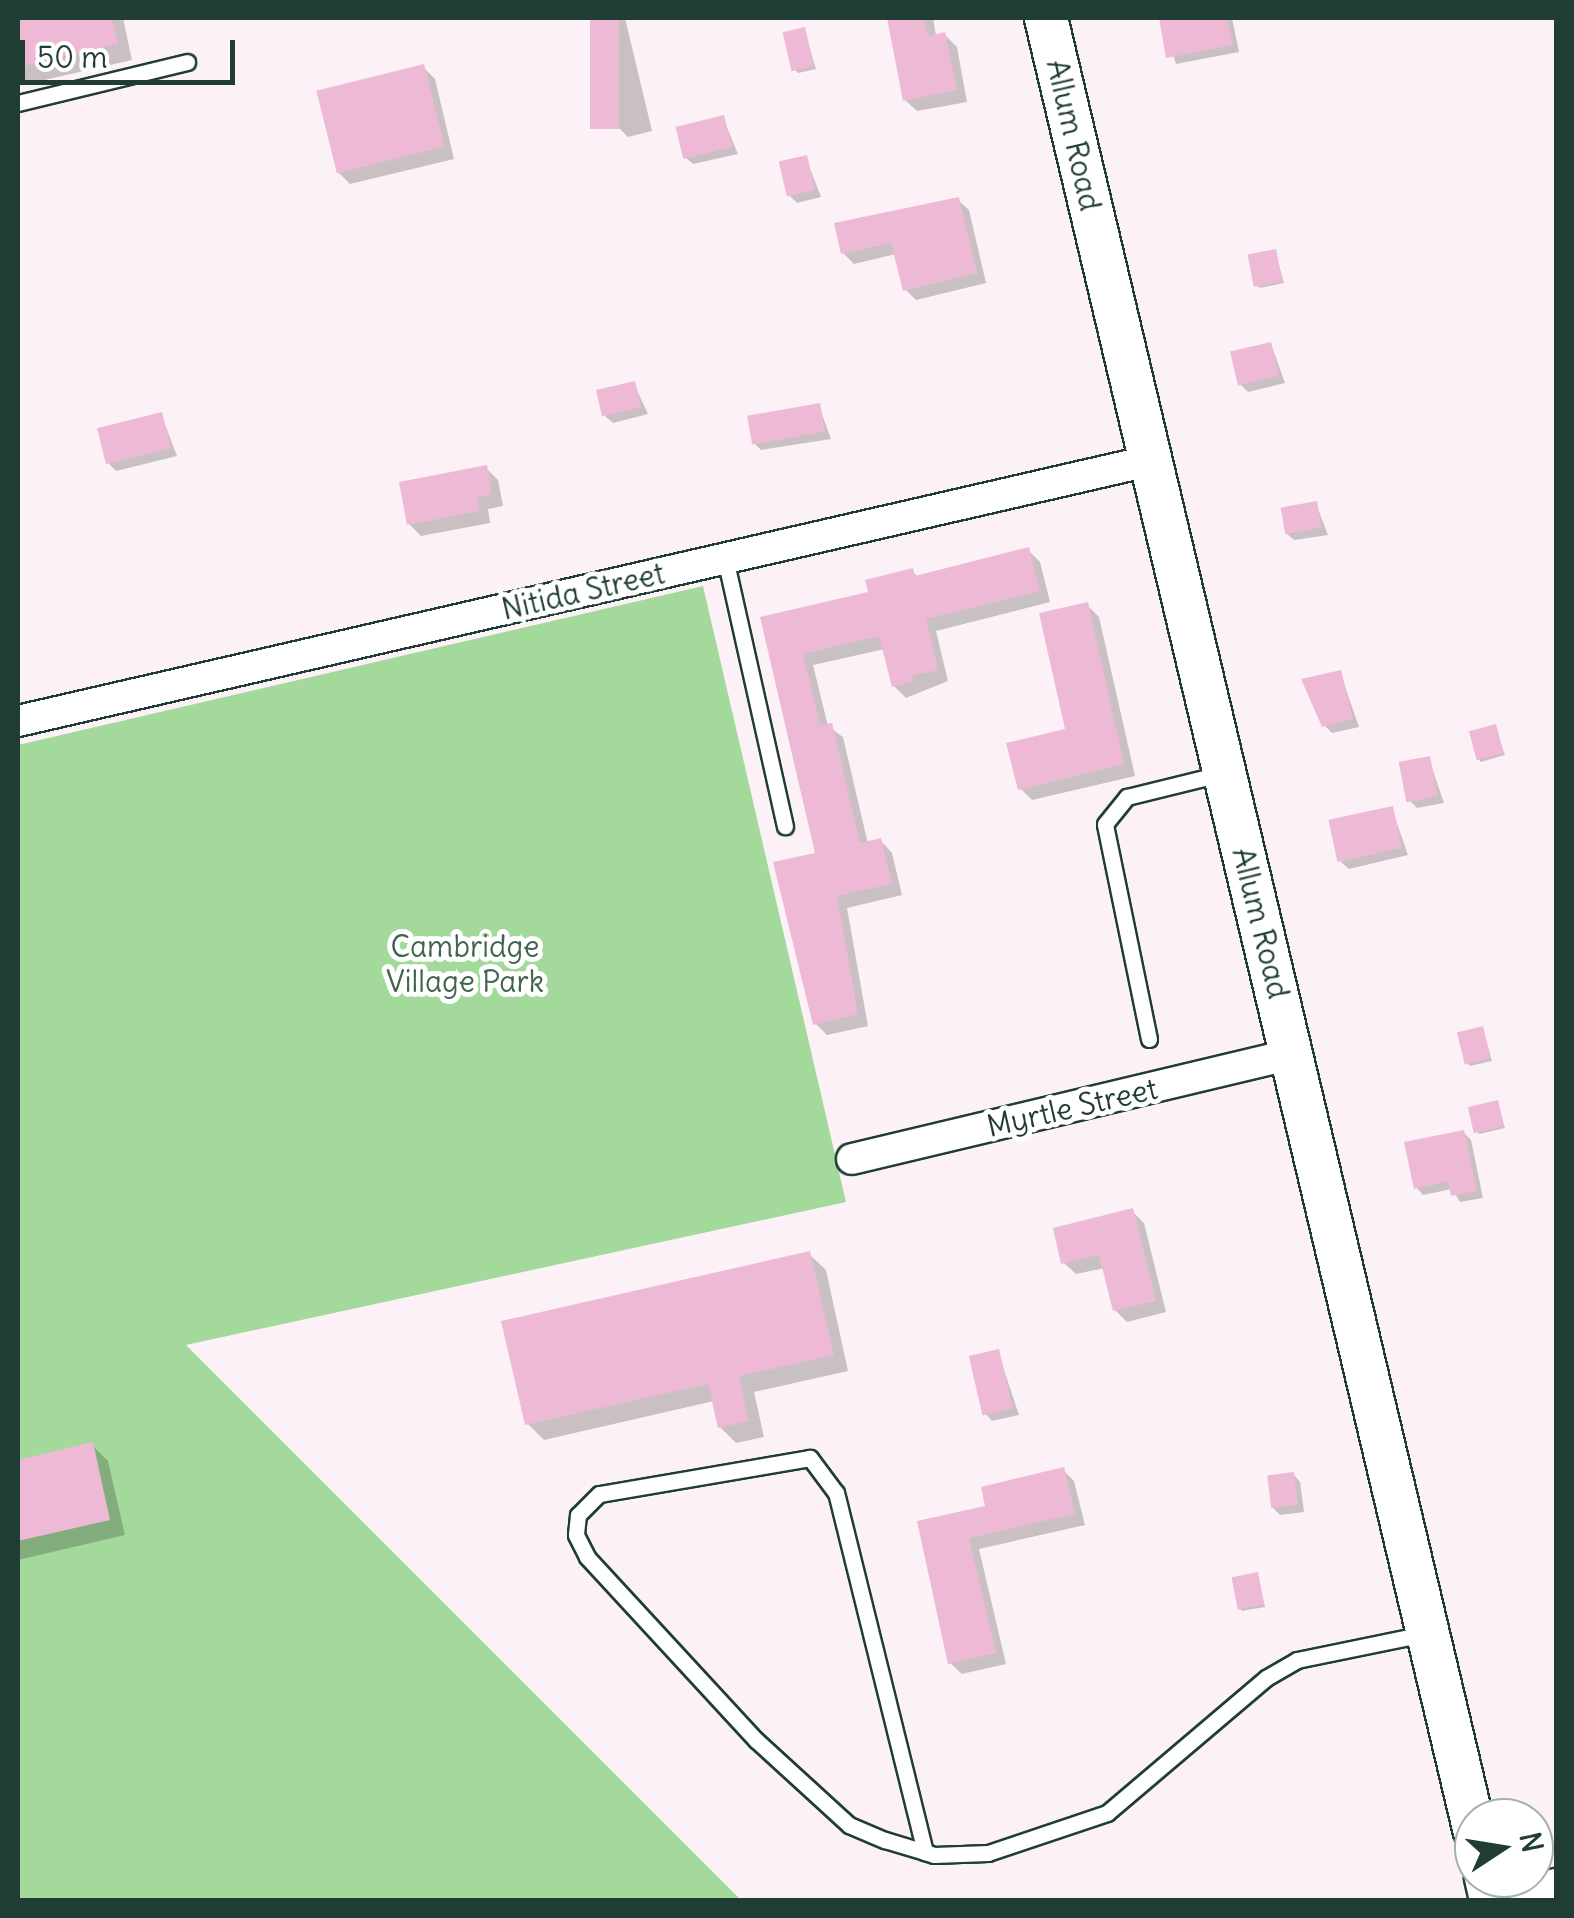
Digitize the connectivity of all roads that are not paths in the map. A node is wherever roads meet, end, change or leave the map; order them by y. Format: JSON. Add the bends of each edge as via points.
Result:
{"nodes":[{"id":1,"x":1046,"y":18,"type":"edge"},
{"id":2,"x":187,"y":62,"type":"dead end"},
{"id":3,"x":18,"y":103,"type":"edge"},
{"id":4,"x":1150,"y":461,"type":"junction"},
{"id":5,"x":725,"y":558,"type":"junction"},
{"id":6,"x":18,"y":721,"type":"edge"},
{"id":7,"x":1224,"y":772,"type":"junction"},
{"id":8,"x":784,"y":826,"type":"dead end"},
{"id":9,"x":1150,"y":1040,"type":"dead end"},
{"id":10,"x":1292,"y":1054,"type":"junction"},
{"id":11,"x":852,"y":1159,"type":"dead end"},
{"id":12,"x":1428,"y":1633,"type":"junction"},
{"id":13,"x":1467,"y":1798,"type":"edge"},
{"id":14,"x":925,"y":1852,"type":"junction"},
{"id":15,"x":1556,"y":1884,"type":"edge"},
{"id":16,"x":1491,"y":1900,"type":"edge"}],
"edges":[{"from":1,"to":4,"type":"street","name":"Allum Road"},
{"from":2,"to":3,"type":"lane"},
{"from":4,"to":5,"type":"street","name":"Nitida Street"},
{"from":4,"to":7,"type":"street","name":"Allum Road"},
{"from":5,"to":6,"type":"street","name":"Nitida Street"},
{"from":5,"to":8,"type":"lane"},
{"from":7,"to":9,"type":"lane","via":[[1126,797],[1105,824]]},
{"from":7,"to":10,"type":"street","name":"Allum Road"},
{"from":10,"to":11,"type":"street","name":"Myrtle Street"},
{"from":10,"to":12,"type":"street","name":"Allum Road"},
{"from":12,"to":13,"type":"street","name":"Allum Road"},
{"from":12,"to":14,"type":"lane","via":[[1297,1660],[1266,1678],[1107,1813],[988,1852]]},
{"from":14,"to":14,"type":"lane","via":[[849,1826],[824,1808],[587,1557],[576,1535],[578,1515],[599,1494],[810,1458],[836,1493]]},
{"from":15,"to":16,"type":"street"}]}
